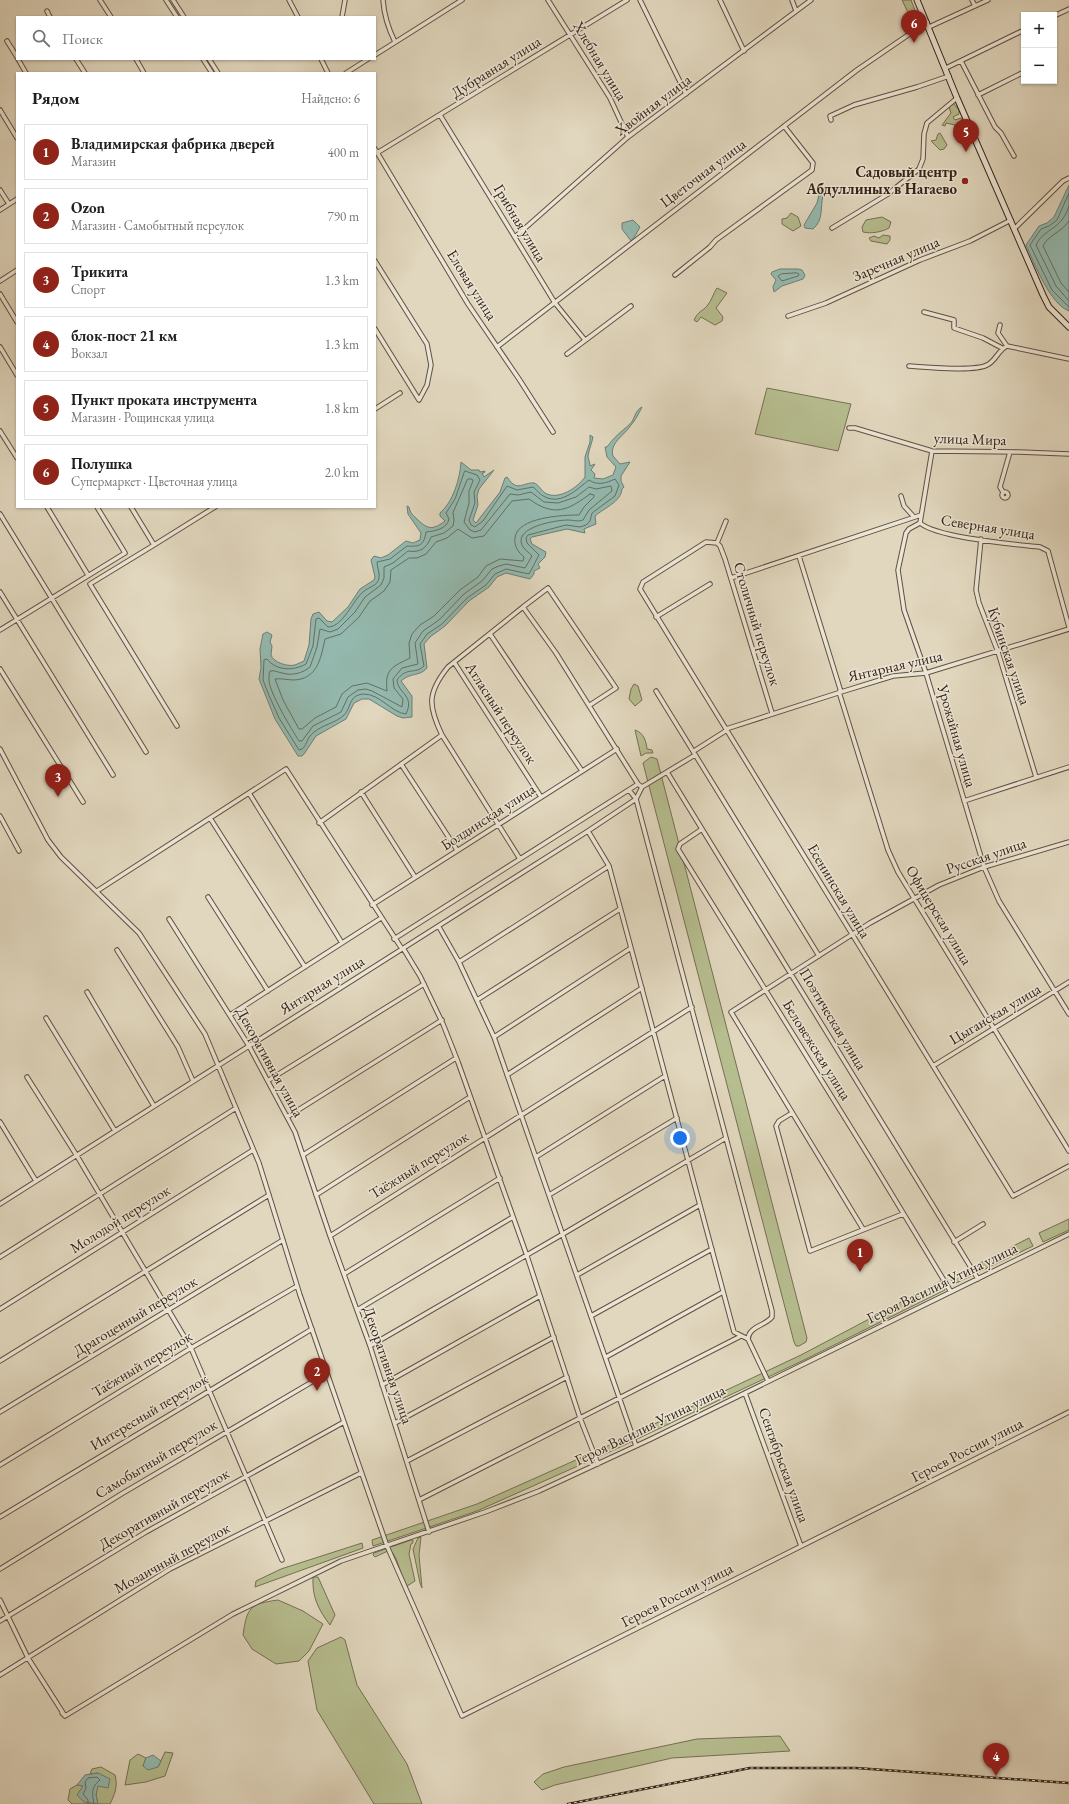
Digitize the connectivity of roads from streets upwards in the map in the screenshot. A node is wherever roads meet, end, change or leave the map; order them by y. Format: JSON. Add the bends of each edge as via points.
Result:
{"nodes":[{"id":1,"x":100,"y":0,"type":"edge"},
{"id":2,"x":166,"y":0,"type":"edge"},
{"id":3,"x":173,"y":0,"type":"edge"},
{"id":4,"x":289,"y":0,"type":"edge"},
{"id":5,"x":346,"y":0,"type":"edge"},
{"id":6,"x":383,"y":0,"type":"edge"},
{"id":7,"x":462,"y":0,"type":"edge"},
{"id":8,"x":548,"y":0,"type":"edge"},
{"id":9,"x":627,"y":0,"type":"edge"},
{"id":10,"x":640,"y":0,"type":"edge"},
{"id":11,"x":720,"y":0,"type":"edge"},
{"id":12,"x":792,"y":0,"type":"edge"},
{"id":13,"x":811,"y":0,"type":"edge"},
{"id":14,"x":917,"y":0,"type":"edge"},
{"id":15,"x":972,"y":0,"type":"edge"},
{"id":16,"x":988,"y":0,"type":"edge"},
{"id":17,"x":974,"y":6,"type":"junction"},
{"id":18,"x":1069,"y":9,"type":"edge"},
{"id":19,"x":47,"y":11,"type":"dead end"},
{"id":20,"x":796,"y":11,"type":"junction"},
{"id":21,"x":1057,"y":15,"type":"edge"},
{"id":22,"x":50,"y":16,"type":"edge"},
{"id":23,"x":110,"y":16,"type":"edge"},
{"id":24,"x":176,"y":16,"type":"edge"},
{"id":25,"x":183,"y":16,"type":"edge"},
{"id":26,"x":297,"y":16,"type":"edge"},
{"id":27,"x":342,"y":16,"type":"edge"},
{"id":28,"x":928,"y":24,"type":"junction"},
{"id":29,"x":1021,"y":31,"type":"edge"},
{"id":30,"x":570,"y":35,"type":"junction"},
{"id":31,"x":7,"y":41,"type":"dead end"},
{"id":32,"x":395,"y":42,"type":"junction"},
{"id":33,"x":744,"y":51,"type":"junction"},
{"id":34,"x":376,"y":54,"type":"edge"},
{"id":35,"x":16,"y":55,"type":"edge"},
{"id":36,"x":19,"y":60,"type":"edge"},
{"id":37,"x":77,"y":60,"type":"edge"},
{"id":38,"x":137,"y":60,"type":"edge"},
{"id":39,"x":204,"y":60,"type":"edge"},
{"id":40,"x":210,"y":60,"type":"edge"},
{"id":41,"x":322,"y":60,"type":"edge"},
{"id":42,"x":366,"y":60,"type":"edge"},
{"id":43,"x":961,"y":61,"type":"junction"},
{"id":44,"x":946,"y":68,"type":"junction"},
{"id":45,"x":25,"y":72,"type":"edge"},
{"id":46,"x":84,"y":72,"type":"edge"},
{"id":47,"x":143,"y":72,"type":"edge"},
{"id":48,"x":211,"y":72,"type":"edge"},
{"id":49,"x":217,"y":72,"type":"edge"},
{"id":50,"x":328,"y":72,"type":"edge"},
{"id":51,"x":348,"y":72,"type":"edge"},
{"id":52,"x":1021,"y":74,"type":"edge"},
{"id":53,"x":949,"y":76,"type":"junction"},
{"id":54,"x":686,"y":94,"type":"junction"},
{"id":55,"x":978,"y":95,"type":"junction"},
{"id":56,"x":957,"y":98,"type":"junction"},
{"id":57,"x":0,"y":110,"type":"edge"},
{"id":58,"x":440,"y":116,"type":"junction"},
{"id":59,"x":831,"y":120,"type":"dead end"},
{"id":60,"x":784,"y":126,"type":"junction"},
{"id":61,"x":16,"y":136,"type":"edge"},
{"id":62,"x":628,"y":137,"type":"junction"},
{"id":63,"x":376,"y":150,"type":"edge"},
{"id":64,"x":378,"y":153,"type":"junction"},
{"id":65,"x":1014,"y":156,"type":"dead end"},
{"id":66,"x":1069,"y":178,"type":"edge"},
{"id":67,"x":0,"y":190,"type":"edge"},
{"id":68,"x":16,"y":200,"type":"edge"},
{"id":69,"x":9,"y":204,"type":"junction"},
{"id":70,"x":0,"y":210,"type":"edge"},
{"id":71,"x":1011,"y":220,"type":"junction"},
{"id":72,"x":832,"y":228,"type":"dead end"},
{"id":73,"x":1014,"y":229,"type":"junction"},
{"id":74,"x":515,"y":236,"type":"junction"},
{"id":75,"x":376,"y":263,"type":"edge"},
{"id":76,"x":16,"y":271,"type":"edge"},
{"id":77,"x":675,"y":275,"type":"dead end"},
{"id":78,"x":0,"y":281,"type":"edge"},
{"id":79,"x":0,"y":294,"type":"edge"},
{"id":80,"x":555,"y":303,"type":"junction"},
{"id":81,"x":631,"y":306,"type":"dead end"},
{"id":82,"x":16,"y":312,"type":"edge"},
{"id":83,"x":924,"y":312,"type":"dead end"},
{"id":84,"x":12,"y":314,"type":"junction"},
{"id":85,"x":788,"y":316,"type":"dead end"},
{"id":86,"x":16,"y":320,"type":"edge"},
{"id":87,"x":1000,"y":325,"type":"dead end"},
{"id":88,"x":1069,"y":327,"type":"edge"},
{"id":89,"x":376,"y":331,"type":"edge"},
{"id":90,"x":584,"y":340,"type":"junction"},
{"id":91,"x":1007,"y":346,"type":"junction"},
{"id":92,"x":0,"y":347,"type":"edge"},
{"id":93,"x":497,"y":347,"type":"junction"},
{"id":94,"x":1002,"y":348,"type":"junction"},
{"id":95,"x":567,"y":354,"type":"dead end"},
{"id":96,"x":1069,"y":359,"type":"edge"},
{"id":97,"x":909,"y":366,"type":"dead end"},
{"id":98,"x":16,"y":373,"type":"edge"},
{"id":99,"x":400,"y":393,"type":"dead end"},
{"id":100,"x":376,"y":408,"type":"edge"},
{"id":101,"x":849,"y":428,"type":"dead end"},
{"id":102,"x":0,"y":431,"type":"edge"},
{"id":103,"x":553,"y":432,"type":"dead end"},
{"id":104,"x":932,"y":451,"type":"junction"},
{"id":105,"x":1010,"y":452,"type":"junction"},
{"id":106,"x":1069,"y":454,"type":"edge"},
{"id":107,"x":16,"y":456,"type":"edge"},
{"id":108,"x":1003,"y":492,"type":"dead end"},
{"id":109,"x":901,"y":496,"type":"dead end"},
{"id":110,"x":48,"y":508,"type":"edge"},
{"id":111,"x":98,"y":508,"type":"edge"},
{"id":112,"x":132,"y":508,"type":"edge"},
{"id":113,"x":213,"y":508,"type":"edge"},
{"id":114,"x":0,"y":514,"type":"edge"},
{"id":115,"x":921,"y":514,"type":"junction"},
{"id":116,"x":914,"y":517,"type":"junction"},
{"id":117,"x":726,"y":521,"type":"dead end"},
{"id":118,"x":920,"y":523,"type":"junction"},
{"id":119,"x":981,"y":539,"type":"junction"},
{"id":120,"x":717,"y":543,"type":"junction"},
{"id":121,"x":154,"y":545,"type":"junction"},
{"id":122,"x":799,"y":556,"type":"junction"},
{"id":123,"x":88,"y":576,"type":"junction"},
{"id":124,"x":731,"y":578,"type":"junction"},
{"id":125,"x":710,"y":584,"type":"dead end"},
{"id":126,"x":0,"y":592,"type":"edge"},
{"id":127,"x":52,"y":598,"type":"junction"},
{"id":128,"x":523,"y":608,"type":"junction"},
{"id":129,"x":656,"y":617,"type":"junction"},
{"id":130,"x":17,"y":620,"type":"junction"},
{"id":131,"x":1069,"y":628,"type":"edge"},
{"id":132,"x":0,"y":630,"type":"edge"},
{"id":133,"x":490,"y":634,"type":"junction"},
{"id":134,"x":998,"y":652,"type":"junction"},
{"id":135,"x":454,"y":662,"type":"junction"},
{"id":136,"x":0,"y":669,"type":"edge"},
{"id":137,"x":926,"y":673,"type":"junction"},
{"id":138,"x":656,"y":691,"type":"dead end"},
{"id":139,"x":840,"y":692,"type":"junction"},
{"id":140,"x":590,"y":705,"type":"junction"},
{"id":141,"x":772,"y":713,"type":"junction"},
{"id":142,"x":177,"y":726,"type":"dead end"},
{"id":143,"x":727,"y":729,"type":"junction"},
{"id":144,"x":442,"y":735,"type":"junction"},
{"id":145,"x":0,"y":749,"type":"edge"},
{"id":146,"x":617,"y":749,"type":"junction"},
{"id":147,"x":146,"y":752,"type":"dead end"},
{"id":148,"x":694,"y":753,"type":"junction"},
{"id":149,"x":401,"y":764,"type":"junction"},
{"id":150,"x":1069,"y":767,"type":"edge"},
{"id":151,"x":582,"y":771,"type":"junction"},
{"id":152,"x":667,"y":772,"type":"junction"},
{"id":153,"x":113,"y":775,"type":"dead end"},
{"id":154,"x":1036,"y":777,"type":"junction"},
{"id":155,"x":638,"y":784,"type":"junction"},
{"id":156,"x":642,"y":787,"type":"junction"},
{"id":157,"x":629,"y":790,"type":"junction"},
{"id":158,"x":361,"y":792,"type":"junction"},
{"id":159,"x":249,"y":793,"type":"junction"},
{"id":160,"x":541,"y":797,"type":"junction"},
{"id":161,"x":636,"y":799,"type":"junction"},
{"id":162,"x":964,"y":801,"type":"junction"},
{"id":163,"x":83,"y":802,"type":"dead end"},
{"id":164,"x":0,"y":816,"type":"edge"},
{"id":165,"x":210,"y":818,"type":"junction"},
{"id":166,"x":319,"y":822,"type":"junction"},
{"id":167,"x":498,"y":824,"type":"junction"},
{"id":168,"x":702,"y":829,"type":"junction"},
{"id":169,"x":588,"y":832,"type":"junction"},
{"id":170,"x":1069,"y":842,"type":"edge"},
{"id":171,"x":457,"y":850,"type":"junction"},
{"id":172,"x":19,"y":851,"type":"dead end"},
{"id":173,"x":520,"y":859,"type":"junction"},
{"id":174,"x":608,"y":866,"type":"junction"},
{"id":175,"x":984,"y":867,"type":"junction"},
{"id":176,"x":415,"y":877,"type":"junction"},
{"id":177,"x":97,"y":891,"type":"junction"},
{"id":178,"x":208,"y":897,"type":"dead end"},
{"id":179,"x":915,"y":898,"type":"junction"},
{"id":180,"x":372,"y":905,"type":"junction"},
{"id":181,"x":620,"y":909,"type":"junction"},
{"id":182,"x":381,"y":918,"type":"junction"},
{"id":183,"x":169,"y":919,"type":"dead end"},
{"id":184,"x":439,"y":927,"type":"junction"},
{"id":185,"x":851,"y":935,"type":"junction"},
{"id":186,"x":394,"y":939,"type":"junction"},
{"id":187,"x":342,"y":943,"type":"junction"},
{"id":188,"x":402,"y":948,"type":"junction"},
{"id":189,"x":631,"y":948,"type":"junction"},
{"id":190,"x":117,"y":950,"type":"dead end"},
{"id":191,"x":819,"y":956,"type":"junction"},
{"id":192,"x":459,"y":962,"type":"junction"},
{"id":193,"x":305,"y":967,"type":"junction"},
{"id":194,"x":791,"y":974,"type":"junction"},
{"id":195,"x":1069,"y":982,"type":"edge"},
{"id":196,"x":424,"y":984,"type":"junction"},
{"id":197,"x":642,"y":988,"type":"junction"},
{"id":198,"x":765,"y":990,"type":"junction"},
{"id":199,"x":268,"y":991,"type":"junction"},
{"id":200,"x":1055,"y":991,"type":"junction"},
{"id":201,"x":87,"y":992,"type":"dead end"},
{"id":202,"x":477,"y":1000,"type":"junction"},
{"id":203,"x":692,"y":1007,"type":"junction"},
{"id":204,"x":1069,"y":1014,"type":"edge"},
{"id":205,"x":230,"y":1015,"type":"junction"},
{"id":206,"x":46,"y":1018,"type":"dead end"},
{"id":207,"x":442,"y":1020,"type":"junction"},
{"id":208,"x":994,"y":1028,"type":"junction"},
{"id":209,"x":653,"y":1032,"type":"junction"},
{"id":210,"x":494,"y":1037,"type":"junction"},
{"id":211,"x":250,"y":1046,"type":"junction"},
{"id":212,"x":456,"y":1058,"type":"junction"},
{"id":213,"x":218,"y":1066,"type":"junction"},
{"id":214,"x":933,"y":1066,"type":"junction"},
{"id":215,"x":507,"y":1075,"type":"junction"},
{"id":216,"x":665,"y":1076,"type":"junction"},
{"id":217,"x":27,"y":1077,"type":"dead end"},
{"id":218,"x":269,"y":1080,"type":"junction"},
{"id":219,"x":193,"y":1081,"type":"junction"},
{"id":220,"x":470,"y":1097,"type":"junction"},
{"id":221,"x":154,"y":1106,"type":"junction"},
{"id":222,"x":236,"y":1108,"type":"junction"},
{"id":223,"x":792,"y":1113,"type":"junction"},
{"id":224,"x":522,"y":1115,"type":"junction"},
{"id":225,"x":287,"y":1117,"type":"junction"},
{"id":226,"x":677,"y":1118,"type":"junction"},
{"id":227,"x":0,"y":1122,"type":"edge"},
{"id":228,"x":115,"y":1131,"type":"junction"},
{"id":229,"x":485,"y":1138,"type":"junction"},
{"id":230,"x":726,"y":1138,"type":"junction"},
{"id":231,"x":253,"y":1150,"type":"junction"},
{"id":232,"x":1069,"y":1151,"type":"edge"},
{"id":233,"x":303,"y":1155,"type":"junction"},
{"id":234,"x":77,"y":1156,"type":"junction"},
{"id":235,"x":536,"y":1156,"type":"junction"},
{"id":236,"x":688,"y":1160,"type":"junction"},
{"id":237,"x":1069,"y":1166,"type":"edge"},
{"id":238,"x":500,"y":1178,"type":"junction"},
{"id":239,"x":36,"y":1181,"type":"junction"},
{"id":240,"x":99,"y":1194,"type":"junction"},
{"id":241,"x":269,"y":1195,"type":"junction"},
{"id":242,"x":316,"y":1195,"type":"junction"},
{"id":243,"x":549,"y":1195,"type":"junction"},
{"id":244,"x":0,"y":1204,"type":"edge"},
{"id":245,"x":700,"y":1205,"type":"junction"},
{"id":246,"x":903,"y":1214,"type":"junction"},
{"id":247,"x":513,"y":1217,"type":"junction"},
{"id":248,"x":983,"y":1224,"type":"dead end"},
{"id":249,"x":863,"y":1229,"type":"junction"},
{"id":250,"x":122,"y":1232,"type":"junction"},
{"id":251,"x":563,"y":1234,"type":"junction"},
{"id":252,"x":1069,"y":1234,"type":"edge"},
{"id":253,"x":330,"y":1236,"type":"junction"},
{"id":254,"x":283,"y":1240,"type":"junction"},
{"id":255,"x":954,"y":1242,"type":"junction"},
{"id":256,"x":712,"y":1249,"type":"junction"},
{"id":257,"x":527,"y":1255,"type":"junction"},
{"id":258,"x":0,"y":1257,"type":"edge"},
{"id":259,"x":145,"y":1271,"type":"junction"},
{"id":260,"x":344,"y":1274,"type":"junction"},
{"id":261,"x":577,"y":1275,"type":"junction"},
{"id":262,"x":978,"y":1279,"type":"junction"},
{"id":263,"x":297,"y":1286,"type":"junction"},
{"id":264,"x":723,"y":1292,"type":"junction"},
{"id":265,"x":951,"y":1292,"type":"junction"},
{"id":266,"x":540,"y":1296,"type":"junction"},
{"id":267,"x":0,"y":1309,"type":"edge"},
{"id":268,"x":168,"y":1309,"type":"junction"},
{"id":269,"x":357,"y":1310,"type":"junction"},
{"id":270,"x":591,"y":1316,"type":"junction"},
{"id":271,"x":312,"y":1329,"type":"junction"},
{"id":272,"x":741,"y":1336,"type":"junction"},
{"id":273,"x":554,"y":1337,"type":"junction"},
{"id":274,"x":748,"y":1339,"type":"junction"},
{"id":275,"x":370,"y":1346,"type":"junction"},
{"id":276,"x":191,"y":1348,"type":"junction"},
{"id":277,"x":606,"y":1357,"type":"junction"},
{"id":278,"x":0,"y":1361,"type":"edge"},
{"id":279,"x":327,"y":1374,"type":"junction"},
{"id":280,"x":567,"y":1377,"type":"junction"},
{"id":281,"x":768,"y":1381,"type":"junction"},
{"id":282,"x":382,"y":1385,"type":"junction"},
{"id":283,"x":209,"y":1390,"type":"junction"},
{"id":284,"x":745,"y":1393,"type":"junction"},
{"id":285,"x":620,"y":1398,"type":"junction"},
{"id":286,"x":0,"y":1412,"type":"edge"},
{"id":287,"x":1069,"y":1412,"type":"edge"},
{"id":288,"x":580,"y":1418,"type":"junction"},
{"id":289,"x":344,"y":1422,"type":"junction"},
{"id":290,"x":395,"y":1423,"type":"junction"},
{"id":291,"x":226,"y":1432,"type":"junction"},
{"id":292,"x":636,"y":1446,"type":"junction"},
{"id":293,"x":407,"y":1461,"type":"junction"},
{"id":294,"x":598,"y":1464,"type":"junction"},
{"id":295,"x":0,"y":1465,"type":"edge"},
{"id":296,"x":361,"y":1473,"type":"junction"},
{"id":297,"x":245,"y":1475,"type":"junction"},
{"id":298,"x":419,"y":1500,"type":"junction"},
{"id":299,"x":0,"y":1517,"type":"edge"},
{"id":300,"x":265,"y":1520,"type":"junction"},
{"id":301,"x":429,"y":1532,"type":"junction"},
{"id":302,"x":387,"y":1546,"type":"junction"},
{"id":303,"x":801,"y":1546,"type":"junction"},
{"id":304,"x":282,"y":1560,"type":"dead end"},
{"id":305,"x":0,"y":1569,"type":"edge"},
{"id":306,"x":0,"y":1600,"type":"edge"},
{"id":307,"x":8,"y":1616,"type":"junction"},
{"id":308,"x":0,"y":1621,"type":"edge"},
{"id":309,"x":28,"y":1658,"type":"junction"},
{"id":310,"x":0,"y":1675,"type":"edge"},
{"id":311,"x":62,"y":1713,"type":"dead end"},
{"id":312,"x":65,"y":1716,"type":"junction"}],
"edges":[{"from":1,"to":23,"type":"street"},
{"from":2,"to":24,"type":"street"},
{"from":3,"to":25,"type":"street"},
{"from":4,"to":26,"type":"street"},
{"from":5,"to":27,"type":"street"},
{"from":6,"to":32,"type":"street","via":[[387,24]]},
{"from":7,"to":32,"type":"street"},
{"from":8,"to":30,"type":"street","name":"Хлебная улица"},
{"from":9,"to":30,"type":"street","name":"Дубравная улица"},
{"from":10,"to":54,"type":"street"},
{"from":11,"to":33,"type":"street"},
{"from":12,"to":20,"type":"street"},
{"from":13,"to":20,"type":"street","name":"Хвойная улица"},
{"from":14,"to":28,"type":"street"},
{"from":15,"to":17,"type":"street"},
{"from":16,"to":17,"type":"street","name":"Цветочная улица"},
{"from":17,"to":28,"type":"street","name":"Цветочная улица"},
{"from":18,"to":21,"type":"street"},
{"from":19,"to":22,"type":"street"},
{"from":20,"to":33,"type":"street","name":"Хвойная улица"},
{"from":28,"to":44,"type":"street"},
{"from":28,"to":60,"type":"street","name":"Цветочная улица","via":[[857,70]]},
{"from":29,"to":43,"type":"street"},
{"from":30,"to":58,"type":"street","name":"Дубравная улица"},
{"from":30,"to":62,"type":"street","name":"Хлебная улица","via":[[610,98]]},
{"from":31,"to":35,"type":"street"},
{"from":32,"to":34,"type":"street"},
{"from":33,"to":54,"type":"street","name":"Хвойная улица"},
{"from":36,"to":45,"type":"street"},
{"from":37,"to":46,"type":"street"},
{"from":38,"to":47,"type":"street"},
{"from":39,"to":48,"type":"street"},
{"from":40,"to":49,"type":"street"},
{"from":41,"to":50,"type":"street"},
{"from":42,"to":51,"type":"street"},
{"from":43,"to":44,"type":"street"},
{"from":43,"to":55,"type":"street"},
{"from":44,"to":53,"type":"street"},
{"from":52,"to":55,"type":"street"},
{"from":53,"to":56,"type":"street"},
{"from":53,"to":59,"type":"street","via":[[849,107],[830,116]]},
{"from":54,"to":62,"type":"street","name":"Хвойная улица"},
{"from":55,"to":65,"type":"street"},
{"from":56,"to":71,"type":"street"},
{"from":56,"to":72,"type":"street","via":[[927,123],[923,160],[919,169],[888,194]]},
{"from":57,"to":61,"type":"street"},
{"from":58,"to":64,"type":"street","name":"Дубравная улица"},
{"from":58,"to":74,"type":"street","name":"Грибная улица"},
{"from":60,"to":77,"type":"street","via":[[813,163],[812,170],[716,240]]},
{"from":60,"to":80,"type":"street","name":"Цветочная улица"},
{"from":62,"to":74,"type":"street","name":"Хвойная улица"},
{"from":63,"to":64,"type":"street","name":"Еловая улица"},
{"from":64,"to":93,"type":"street","name":"Еловая улица","via":[[468,304]]},
{"from":66,"to":73,"type":"street"},
{"from":67,"to":69,"type":"street"},
{"from":68,"to":69,"type":"street"},
{"from":69,"to":70,"type":"street"},
{"from":71,"to":73,"type":"street"},
{"from":71,"to":85,"type":"street","name":"Заречная улица","via":[[970,241],[920,260],[826,303]]},
{"from":73,"to":88,"type":"street","via":[[1049,307]]},
{"from":74,"to":80,"type":"street","name":"Грибная улица"},
{"from":75,"to":89,"type":"street","via":[[427,344],[431,365],[427,385],[419,400]]},
{"from":76,"to":78,"type":"street"},
{"from":79,"to":84,"type":"street"},
{"from":80,"to":90,"type":"street","name":"Грибная улица"},
{"from":80,"to":93,"type":"street","name":"Цветочная улица"},
{"from":81,"to":90,"type":"street"},
{"from":82,"to":84,"type":"street"},
{"from":83,"to":94,"type":"street","via":[[954,320],[954,328],[984,338]]},
{"from":84,"to":86,"type":"street"},
{"from":87,"to":91,"type":"street","via":[[998,333]]},
{"from":90,"to":95,"type":"street"},
{"from":91,"to":94,"type":"street"},
{"from":91,"to":96,"type":"street"},
{"from":92,"to":98,"type":"street"},
{"from":93,"to":103,"type":"street","name":"Еловая улица"},
{"from":94,"to":97,"type":"street","via":[[991,363],[980,368]]},
{"from":99,"to":100,"type":"street"},
{"from":101,"to":104,"type":"street","name":"улица Мира"},
{"from":102,"to":107,"type":"street"},
{"from":104,"to":105,"type":"street","name":"улица Мира"},
{"from":104,"to":115,"type":"street"},
{"from":105,"to":106,"type":"street","name":"улица Мира"},
{"from":105,"to":108,"type":"street","via":[[1000,487]]},
{"from":109,"to":116,"type":"street","via":[[904,506]]},
{"from":110,"to":123,"type":"street"},
{"from":111,"to":123,"type":"street","via":[[125,553]]},
{"from":112,"to":121,"type":"street"},
{"from":113,"to":121,"type":"street"},
{"from":114,"to":127,"type":"street"},
{"from":115,"to":116,"type":"street","name":"Северная улица"},
{"from":115,"to":118,"type":"street"},
{"from":116,"to":122,"type":"street","name":"Северная улица"},
{"from":117,"to":120,"type":"street"},
{"from":118,"to":119,"type":"street","name":"Северная улица","via":[[931,530]]},
{"from":118,"to":137,"type":"street","name":"Урожайная улица","via":[[906,533],[898,570],[904,610]]},
{"from":119,"to":131,"type":"street","name":"Северная улица","via":[[1040,547],[1048,551]]},
{"from":119,"to":134,"type":"street","name":"Кубинская улица","via":[[976,590]]},
{"from":120,"to":124,"type":"street","name":"Столичный переулок"},
{"from":120,"to":129,"type":"street","name":"Есенинская улица","via":[[706,542],[640,586]]},
{"from":121,"to":142,"type":"street","via":[[90,584]]},
{"from":122,"to":124,"type":"street","name":"Северная улица"},
{"from":122,"to":139,"type":"street","name":"Офицерская улица"},
{"from":123,"to":127,"type":"street"},
{"from":124,"to":141,"type":"street","name":"Столичный переулок"},
{"from":125,"to":129,"type":"street"},
{"from":126,"to":130,"type":"street"},
{"from":127,"to":130,"type":"street"},
{"from":127,"to":147,"type":"street"},
{"from":128,"to":133,"type":"street"},
{"from":128,"to":140,"type":"street"},
{"from":128,"to":140,"type":"street","via":[[548,588],[616,688]]},
{"from":129,"to":143,"type":"street","name":"Есенинская улица"},
{"from":130,"to":132,"type":"street"},
{"from":130,"to":153,"type":"street"},
{"from":131,"to":134,"type":"street","name":"Янтарная улица"},
{"from":133,"to":135,"type":"street"},
{"from":133,"to":151,"type":"street"},
{"from":134,"to":137,"type":"street","name":"Янтарная улица"},
{"from":134,"to":154,"type":"street","name":"Кубинская улица"},
{"from":135,"to":144,"type":"street","via":[[440,678],[432,695],[433,715]]},
{"from":135,"to":160,"type":"street","name":"Атласный переулок"},
{"from":136,"to":163,"type":"street"},
{"from":137,"to":139,"type":"street","name":"Янтарная улица","via":[[893,676]]},
{"from":137,"to":162,"type":"street","name":"Урожайная улица"},
{"from":138,"to":148,"type":"street"},
{"from":139,"to":141,"type":"street","name":"Янтарная улица"},
{"from":139,"to":179,"type":"street","name":"Офицерская улица","via":[[888,850],[898,872]]},
{"from":140,"to":146,"type":"street"},
{"from":141,"to":143,"type":"street","name":"Янтарная улица"},
{"from":143,"to":148,"type":"street","name":"Янтарная улица"},
{"from":143,"to":185,"type":"street","name":"Есенинская улица"},
{"from":144,"to":149,"type":"street"},
{"from":144,"to":167,"type":"street"},
{"from":145,"to":177,"type":"street","via":[[48,840],[61,857]]},
{"from":146,"to":151,"type":"street","name":"Болдинская улица"},
{"from":146,"to":155,"type":"street"},
{"from":148,"to":152,"type":"street","name":"Янтарная улица"},
{"from":148,"to":191,"type":"street"},
{"from":149,"to":158,"type":"street"},
{"from":149,"to":171,"type":"street"},
{"from":150,"to":154,"type":"street"},
{"from":151,"to":160,"type":"street","name":"Болдинская улица"},
{"from":152,"to":156,"type":"street","name":"Янтарная улица"},
{"from":152,"to":168,"type":"street","name":"Поэтическая улица"},
{"from":154,"to":162,"type":"street"},
{"from":155,"to":156,"type":"street"},
{"from":155,"to":157,"type":"street"},
{"from":156,"to":161,"type":"street"},
{"from":157,"to":161,"type":"street"},
{"from":157,"to":173,"type":"street"},
{"from":158,"to":166,"type":"street"},
{"from":158,"to":176,"type":"street"},
{"from":159,"to":165,"type":"street"},
{"from":159,"to":166,"type":"street","via":[[286,769]]},
{"from":159,"to":187,"type":"street"},
{"from":160,"to":167,"type":"street","name":"Болдинская улица"},
{"from":161,"to":169,"type":"street","name":"Янтарная улица"},
{"from":161,"to":203,"type":"street"},
{"from":162,"to":175,"type":"street","name":"Урожайная улица"},
{"from":164,"to":172,"type":"street"},
{"from":165,"to":177,"type":"street"},
{"from":165,"to":193,"type":"street"},
{"from":166,"to":180,"type":"street"},
{"from":167,"to":171,"type":"street","name":"Болдинская улица"},
{"from":167,"to":173,"type":"street"},
{"from":168,"to":194,"type":"street","name":"Поэтическая улица"},
{"from":168,"to":198,"type":"street","name":"Беловежская улица","via":[[680,844],[678,849]]},
{"from":169,"to":174,"type":"street"},
{"from":169,"to":184,"type":"street","name":"Янтарная улица"},
{"from":170,"to":175,"type":"street","name":"Русская улица"},
{"from":171,"to":176,"type":"street","name":"Болдинская улица"},
{"from":173,"to":186,"type":"street"},
{"from":174,"to":181,"type":"street"},
{"from":174,"to":192,"type":"street"},
{"from":175,"to":179,"type":"street","name":"Русская улица","via":[[939,885]]},
{"from":175,"to":200,"type":"street","name":"Урожайная улица","via":[[999,901]]},
{"from":176,"to":180,"type":"street","name":"Болдинская улица"},
{"from":177,"to":213,"type":"street","via":[[139,933],[202,1028]]},
{"from":178,"to":199,"type":"street"},
{"from":179,"to":185,"type":"street","name":"Русская улица"},
{"from":179,"to":208,"type":"street","name":"Офицерская улица"},
{"from":180,"to":182,"type":"street"},
{"from":181,"to":189,"type":"street"},
{"from":181,"to":202,"type":"street"},
{"from":182,"to":186,"type":"street"},
{"from":182,"to":187,"type":"street"},
{"from":183,"to":205,"type":"street","name":"Декоративная улица"},
{"from":184,"to":188,"type":"street","name":"Янтарная улица"},
{"from":184,"to":192,"type":"street"},
{"from":185,"to":191,"type":"street","name":"Русская улица"},
{"from":185,"to":214,"type":"street","name":"Есенинская улица"},
{"from":186,"to":188,"type":"street"},
{"from":187,"to":193,"type":"street"},
{"from":188,"to":196,"type":"street"},
{"from":188,"to":211,"type":"street","name":"Янтарная улица"},
{"from":189,"to":197,"type":"street"},
{"from":189,"to":210,"type":"street"},
{"from":190,"to":219,"type":"street","via":[[178,1047]]},
{"from":191,"to":194,"type":"street","name":"Русская улица"},
{"from":192,"to":202,"type":"street"},
{"from":193,"to":199,"type":"street"},
{"from":194,"to":198,"type":"street","name":"Русская улица"},
{"from":194,"to":255,"type":"street","name":"Поэтическая улица"},
{"from":195,"to":200,"type":"street","name":"Цыганская улица"},
{"from":196,"to":207,"type":"street"},
{"from":196,"to":218,"type":"street"},
{"from":197,"to":209,"type":"street"},
{"from":197,"to":215,"type":"street"},
{"from":198,"to":223,"type":"street","name":"Русская улица","via":[[732,1010],[731,1014]]},
{"from":198,"to":246,"type":"street","name":"Беловежская улица"},
{"from":199,"to":205,"type":"street"},
{"from":200,"to":204,"type":"street","name":"Урожайная улица"},
{"from":200,"to":208,"type":"street","name":"Цыганская улица"},
{"from":201,"to":221,"type":"street"},
{"from":202,"to":210,"type":"street"},
{"from":203,"to":209,"type":"street","name":"Таёжный переулок"},
{"from":203,"to":230,"type":"street"},
{"from":205,"to":211,"type":"street","name":"Декоративная улица"},
{"from":206,"to":228,"type":"street"},
{"from":207,"to":212,"type":"street"},
{"from":207,"to":225,"type":"street"},
{"from":208,"to":214,"type":"street","name":"Цыганская улица"},
{"from":208,"to":232,"type":"street","name":"Офицерская улица"},
{"from":209,"to":216,"type":"street"},
{"from":209,"to":224,"type":"street","name":"Таёжный переулок"},
{"from":210,"to":215,"type":"street"},
{"from":211,"to":213,"type":"street","name":"Янтарная улица"},
{"from":211,"to":218,"type":"street","name":"Декоративная улица"},
{"from":212,"to":220,"type":"street"},
{"from":212,"to":233,"type":"street"},
{"from":213,"to":219,"type":"street","name":"Янтарная улица"},
{"from":213,"to":222,"type":"street"},
{"from":214,"to":237,"type":"street","name":"Есенинская улица","via":[[1013,1196]]},
{"from":215,"to":224,"type":"street"},
{"from":216,"to":226,"type":"street"},
{"from":216,"to":235,"type":"street"},
{"from":217,"to":234,"type":"street"},
{"from":218,"to":225,"type":"street","name":"Декоративная улица"},
{"from":219,"to":221,"type":"street","name":"Янтарная улица"},
{"from":220,"to":229,"type":"street"},
{"from":220,"to":242,"type":"street"},
{"from":221,"to":228,"type":"street","name":"Янтарная улица"},
{"from":222,"to":231,"type":"street"},
{"from":222,"to":240,"type":"street"},
{"from":223,"to":249,"type":"street"},
{"from":223,"to":249,"type":"street","via":[[776,1126],[808,1250],[812,1251]]},
{"from":224,"to":229,"type":"street","name":"Таёжный переулок"},
{"from":224,"to":235,"type":"street"},
{"from":225,"to":233,"type":"street","name":"Декоративная улица"},
{"from":226,"to":236,"type":"street"},
{"from":226,"to":243,"type":"street"},
{"from":227,"to":239,"type":"street"},
{"from":228,"to":234,"type":"street","name":"Янтарная улица"},
{"from":229,"to":238,"type":"street"},
{"from":229,"to":253,"type":"street","name":"Таёжный переулок"},
{"from":230,"to":236,"type":"street"},
{"from":230,"to":274,"type":"street","via":[[772,1311],[769,1321],[752,1330]]},
{"from":231,"to":241,"type":"street"},
{"from":231,"to":250,"type":"street","name":"Молодой переулок"},
{"from":233,"to":242,"type":"street","name":"Декоративная улица"},
{"from":234,"to":239,"type":"street","name":"Янтарная улица"},
{"from":234,"to":240,"type":"street"},
{"from":235,"to":243,"type":"street"},
{"from":236,"to":245,"type":"street"},
{"from":236,"to":251,"type":"street"},
{"from":238,"to":247,"type":"street"},
{"from":238,"to":260,"type":"street"},
{"from":239,"to":244,"type":"street","name":"Янтарная улица"},
{"from":240,"to":250,"type":"street"},
{"from":240,"to":258,"type":"street"},
{"from":241,"to":254,"type":"street"},
{"from":241,"to":259,"type":"street"},
{"from":242,"to":253,"type":"street","name":"Декоративная улица"},
{"from":243,"to":251,"type":"street"},
{"from":245,"to":256,"type":"street"},
{"from":245,"to":261,"type":"street"},
{"from":246,"to":249,"type":"street"},
{"from":246,"to":265,"type":"street","name":"Беловежская улица"},
{"from":247,"to":257,"type":"street"},
{"from":247,"to":269,"type":"street"},
{"from":248,"to":255,"type":"street"},
{"from":250,"to":259,"type":"street"},
{"from":250,"to":267,"type":"street","name":"Молодой переулок"},
{"from":251,"to":257,"type":"street"},
{"from":251,"to":261,"type":"street"},
{"from":252,"to":262,"type":"street","name":"Героя Василия Утина улица"},
{"from":253,"to":260,"type":"street","name":"Декоративная улица"},
{"from":254,"to":263,"type":"street"},
{"from":254,"to":268,"type":"street","name":"Драгоценный переулок"},
{"from":255,"to":262,"type":"street","name":"Поэтическая улица"},
{"from":256,"to":264,"type":"street"},
{"from":256,"to":270,"type":"street"},
{"from":257,"to":266,"type":"street"},
{"from":257,"to":275,"type":"street"},
{"from":259,"to":268,"type":"street"},
{"from":259,"to":278,"type":"street"},
{"from":260,"to":269,"type":"street","name":"Декоративная улица"},
{"from":261,"to":270,"type":"street"},
{"from":262,"to":265,"type":"street","name":"Героя Василия Утина улица"},
{"from":263,"to":271,"type":"street"},
{"from":263,"to":276,"type":"street","name":"Таёжный переулок"},
{"from":264,"to":272,"type":"street","via":[[734,1332]]},
{"from":264,"to":277,"type":"street"},
{"from":265,"to":281,"type":"street","name":"Героя Василия Утина улица"},
{"from":266,"to":273,"type":"street"},
{"from":266,"to":282,"type":"street"},
{"from":268,"to":276,"type":"street"},
{"from":268,"to":286,"type":"street","name":"Драгоценный переулок"},
{"from":269,"to":275,"type":"street","name":"Декоративная улица"},
{"from":270,"to":277,"type":"street"},
{"from":271,"to":279,"type":"street"},
{"from":271,"to":283,"type":"street","name":"Интересный переулок"},
{"from":272,"to":274,"type":"street"},
{"from":272,"to":285,"type":"street"},
{"from":273,"to":280,"type":"street"},
{"from":273,"to":290,"type":"street"},
{"from":274,"to":281,"type":"street"},
{"from":275,"to":282,"type":"street","name":"Декоративная улица"},
{"from":276,"to":283,"type":"street"},
{"from":276,"to":295,"type":"street","name":"Таёжный переулок"},
{"from":277,"to":285,"type":"street"},
{"from":279,"to":289,"type":"street"},
{"from":279,"to":291,"type":"street","name":"Самобытный переулок"},
{"from":280,"to":288,"type":"street"},
{"from":280,"to":293,"type":"street"},
{"from":281,"to":284,"type":"street","name":"Героя Василия Утина улица"},
{"from":282,"to":290,"type":"street","name":"Декоративная улица"},
{"from":283,"to":291,"type":"street"},
{"from":283,"to":299,"type":"street","name":"Интересный переулок"},
{"from":284,"to":292,"type":"street","name":"Героя Василия Утина улица"},
{"from":284,"to":303,"type":"street","name":"Сентябрьская улица"},
{"from":285,"to":288,"type":"street"},
{"from":285,"to":292,"type":"street"},
{"from":287,"to":303,"type":"street","name":"Героев России улица"},
{"from":288,"to":294,"type":"street"},
{"from":288,"to":298,"type":"street"},
{"from":289,"to":296,"type":"street"},
{"from":289,"to":297,"type":"street","name":"Декоративный переулок"},
{"from":290,"to":293,"type":"street","name":"Декоративная улица"},
{"from":291,"to":297,"type":"street"},
{"from":291,"to":305,"type":"street","name":"Самобытный переулок"},
{"from":292,"to":294,"type":"street","name":"Героя Василия Утина улица"},
{"from":293,"to":298,"type":"street","name":"Декоративная улица"},
{"from":294,"to":301,"type":"street","name":"Героя Василия Утина улица","via":[[532,1493]]},
{"from":296,"to":300,"type":"street","name":"Мозаичный переулок"},
{"from":296,"to":302,"type":"street"},
{"from":297,"to":300,"type":"street"},
{"from":297,"to":307,"type":"street","name":"Декоративный переулок"},
{"from":298,"to":301,"type":"street","name":"Декоративная улица"},
{"from":300,"to":304,"type":"street"},
{"from":300,"to":309,"type":"street","name":"Мозаичный переулок","via":[[170,1569]]},
{"from":301,"to":302,"type":"street","name":"Героя Василия Утина улица"},
{"from":302,"to":303,"type":"street","name":"Героев России улица","via":[[462,1716]]},
{"from":302,"to":312,"type":"street","name":"Героя Василия Утина улица","via":[[341,1561],[233,1614]]},
{"from":306,"to":307,"type":"street"},
{"from":307,"to":308,"type":"street","name":"Декоративный переулок"},
{"from":307,"to":309,"type":"street"},
{"from":309,"to":310,"type":"street","name":"Мозаичный переулок"},
{"from":309,"to":312,"type":"street"},
{"from":311,"to":312,"type":"street"}]}
